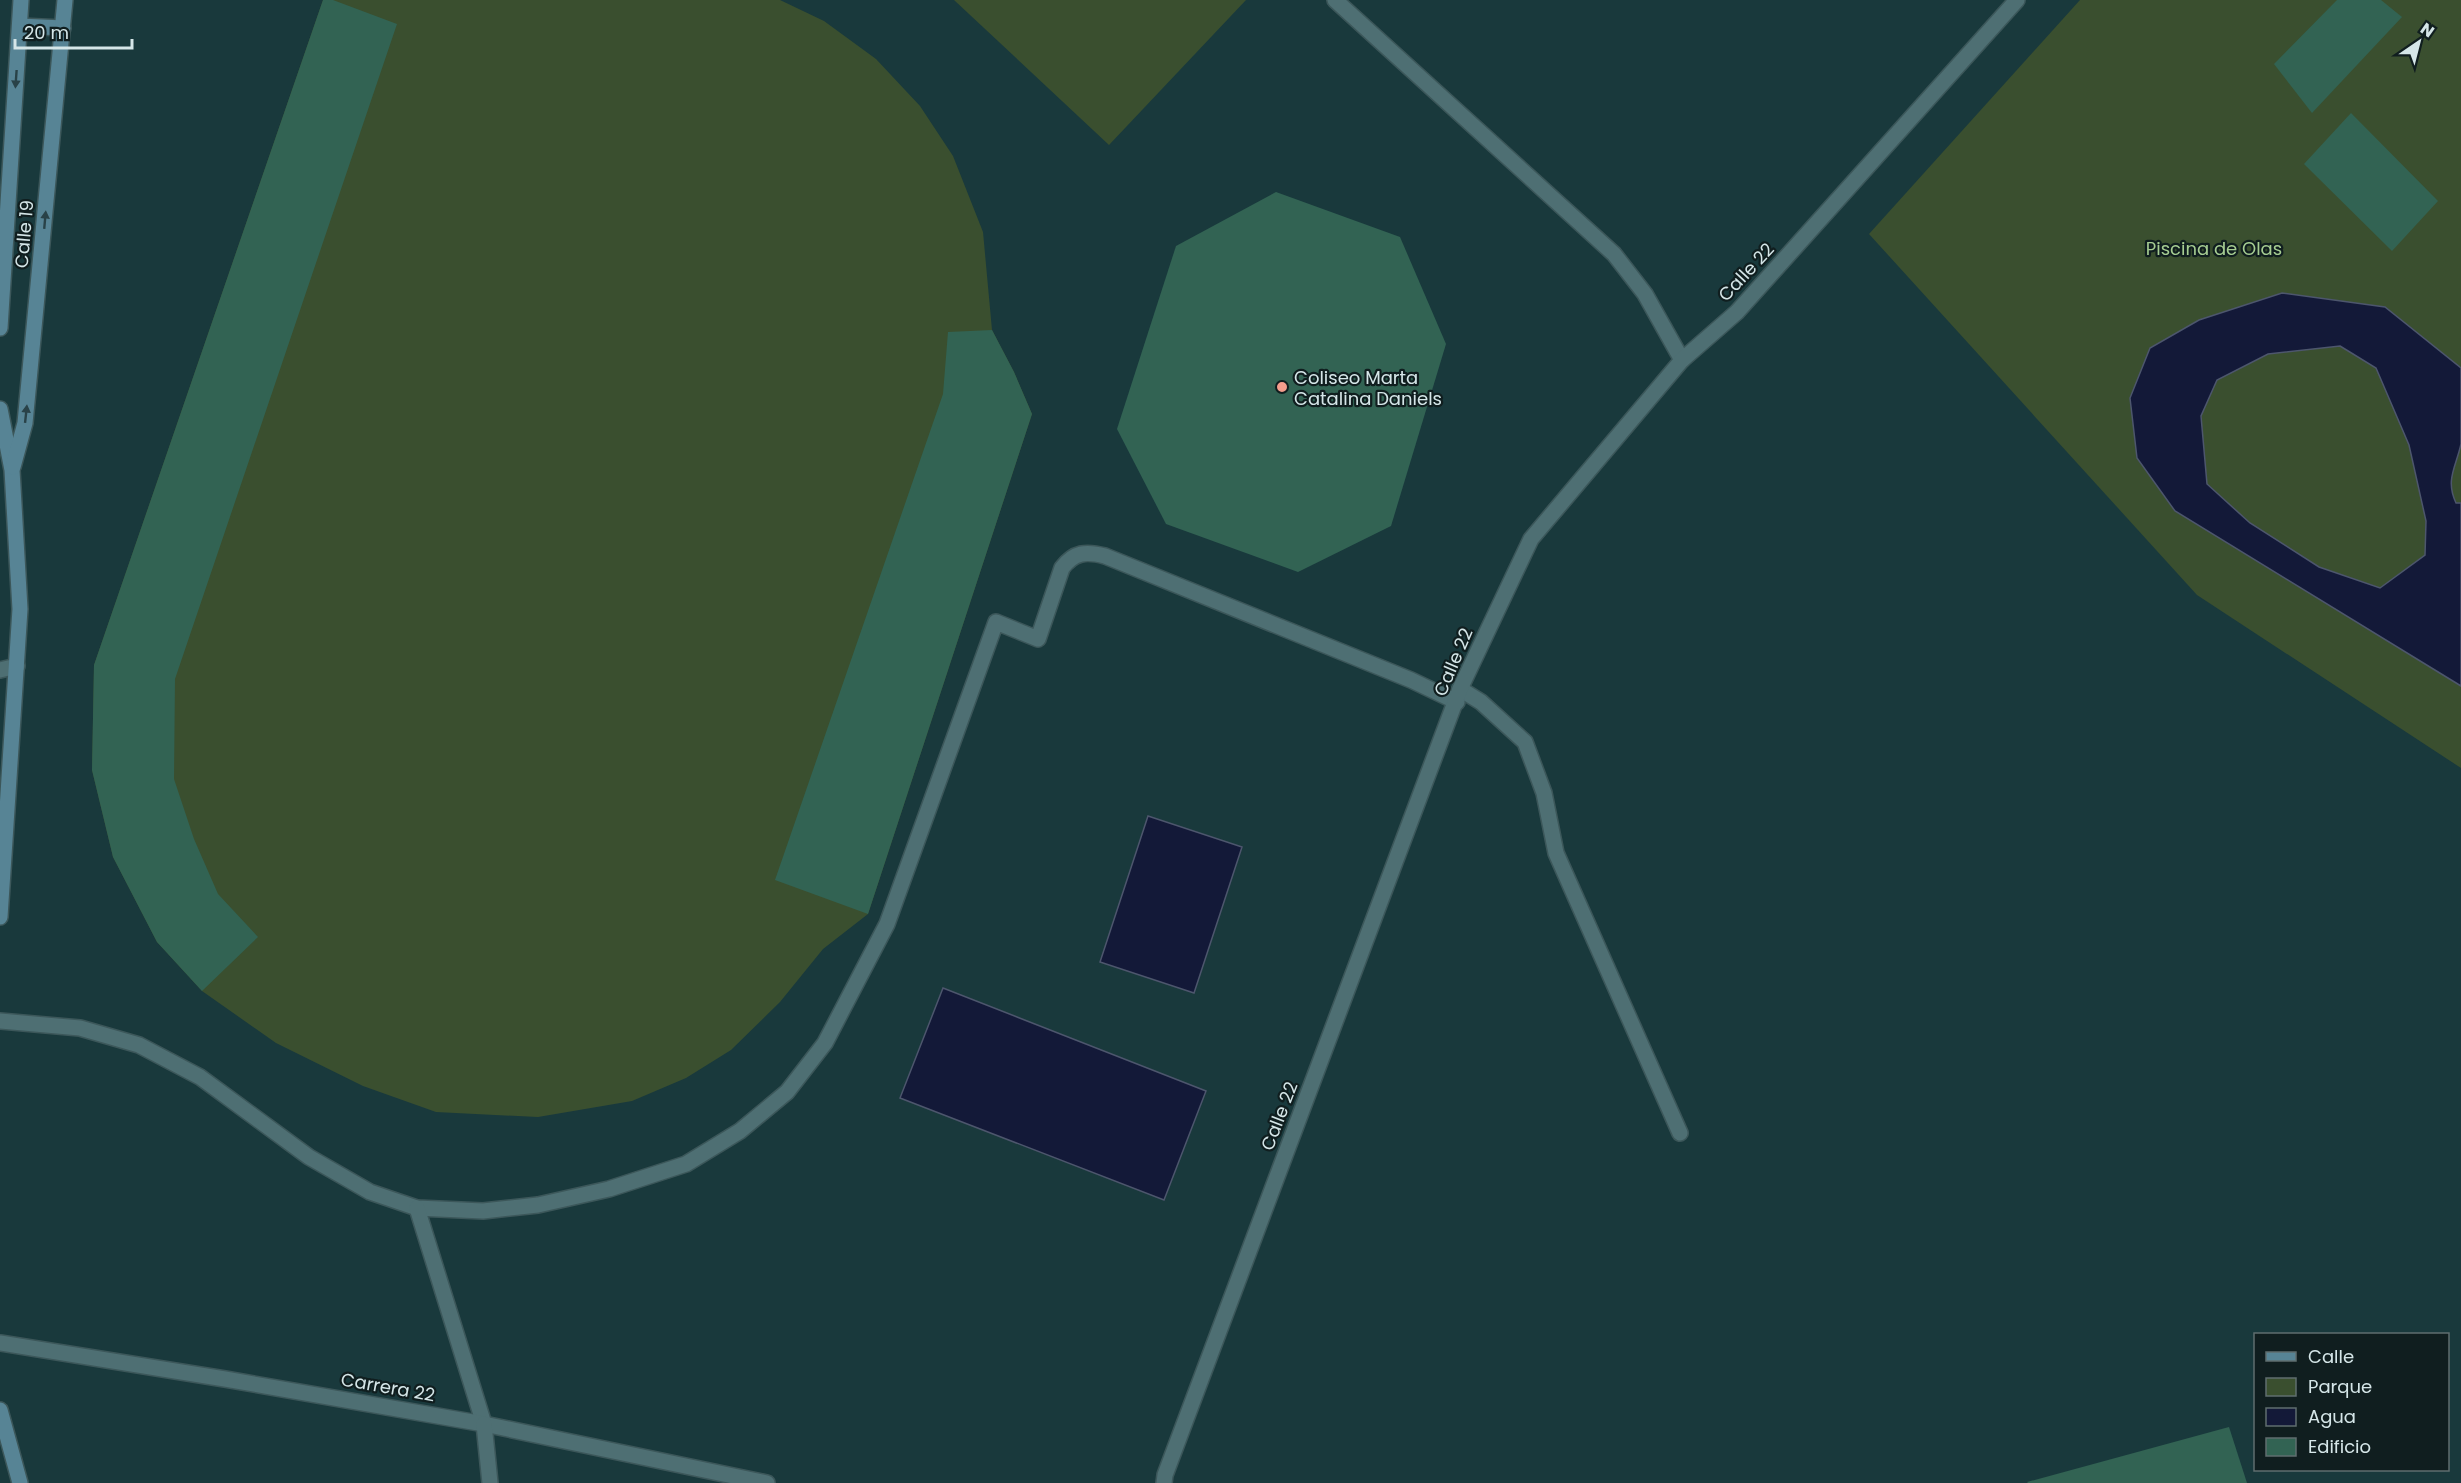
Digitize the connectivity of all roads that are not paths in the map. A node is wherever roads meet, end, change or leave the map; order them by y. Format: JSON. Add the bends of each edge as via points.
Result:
{"nodes":[{"id":1,"x":21,"y":0,"type":"edge"},
{"id":2,"x":65,"y":0,"type":"edge"},
{"id":3,"x":1335,"y":0,"type":"edge"},
{"id":4,"x":2017,"y":0,"type":"edge"},
{"id":5,"x":20,"y":26,"type":"junction"},
{"id":6,"x":63,"y":28,"type":"junction"},
{"id":7,"x":0,"y":328,"type":"edge"},
{"id":8,"x":1682,"y":360,"type":"junction"},
{"id":9,"x":0,"y":409,"type":"edge"},
{"id":10,"x":12,"y":470,"type":"junction"},
{"id":11,"x":16,"y":666,"type":"junction"},
{"id":12,"x":0,"y":670,"type":"edge"},
{"id":13,"x":1458,"y":695,"type":"junction"},
{"id":14,"x":5,"y":768,"type":"edge"},
{"id":15,"x":0,"y":917,"type":"edge"},
{"id":16,"x":0,"y":1021,"type":"edge"},
{"id":17,"x":1680,"y":1133,"type":"dead end"},
{"id":18,"x":417,"y":1208,"type":"junction"},
{"id":19,"x":0,"y":1343,"type":"edge"},
{"id":20,"x":0,"y":1410,"type":"edge"},
{"id":21,"x":484,"y":1424,"type":"junction"},
{"id":22,"x":20,"y":1483,"type":"edge"},
{"id":23,"x":490,"y":1483,"type":"edge"},
{"id":24,"x":767,"y":1483,"type":"edge"},
{"id":25,"x":1164,"y":1483,"type":"edge"}],
"edges":[{"from":1,"to":5,"type":"street","name":"Calle 19"},
{"from":2,"to":6,"type":"street","name":"Calle 19"},
{"from":3,"to":8,"type":"street","via":[[1614,254],[1645,294]]},
{"from":4,"to":8,"type":"street","name":"Calle 22","via":[[1737,312]]},
{"from":5,"to":6,"type":"street"},
{"from":5,"to":7,"type":"street","name":"Calle 19","one_way":true},
{"from":10,"to":6,"type":"street","name":"Calle 19","one_way":true,"via":[[26,423]]},
{"from":8,"to":13,"type":"street","name":"Calle 22","via":[[1531,540]]},
{"from":9,"to":10,"type":"street","name":"Calle 19"},
{"from":10,"to":11,"type":"street","name":"Calle 19","via":[[20,609]]},
{"from":11,"to":12,"type":"street"},
{"from":11,"to":14,"type":"street","name":"Calle 19"},
{"from":13,"to":17,"type":"street","via":[[1481,702],[1525,742],[1544,793],[1556,853]]},
{"from":13,"to":18,"type":"street","via":[[1411,680],[1105,556],[1078,554],[1062,568],[1038,639],[996,622],[887,924],[825,1043],[788,1092],[740,1131],[686,1164],[609,1189],[538,1205],[483,1211]]},
{"from":13,"to":25,"type":"street","name":"Calle 22"},
{"from":14,"to":15,"type":"street","name":"Calle 19"},
{"from":16,"to":18,"type":"street","via":[[80,1028],[139,1045],[200,1077],[309,1157],[370,1192]]},
{"from":18,"to":21,"type":"street"},
{"from":19,"to":21,"type":"street","name":"Carrera 22"},
{"from":20,"to":22,"type":"street"},
{"from":21,"to":23,"type":"street"},
{"from":21,"to":24,"type":"street","name":"Carrera 22"}]}
